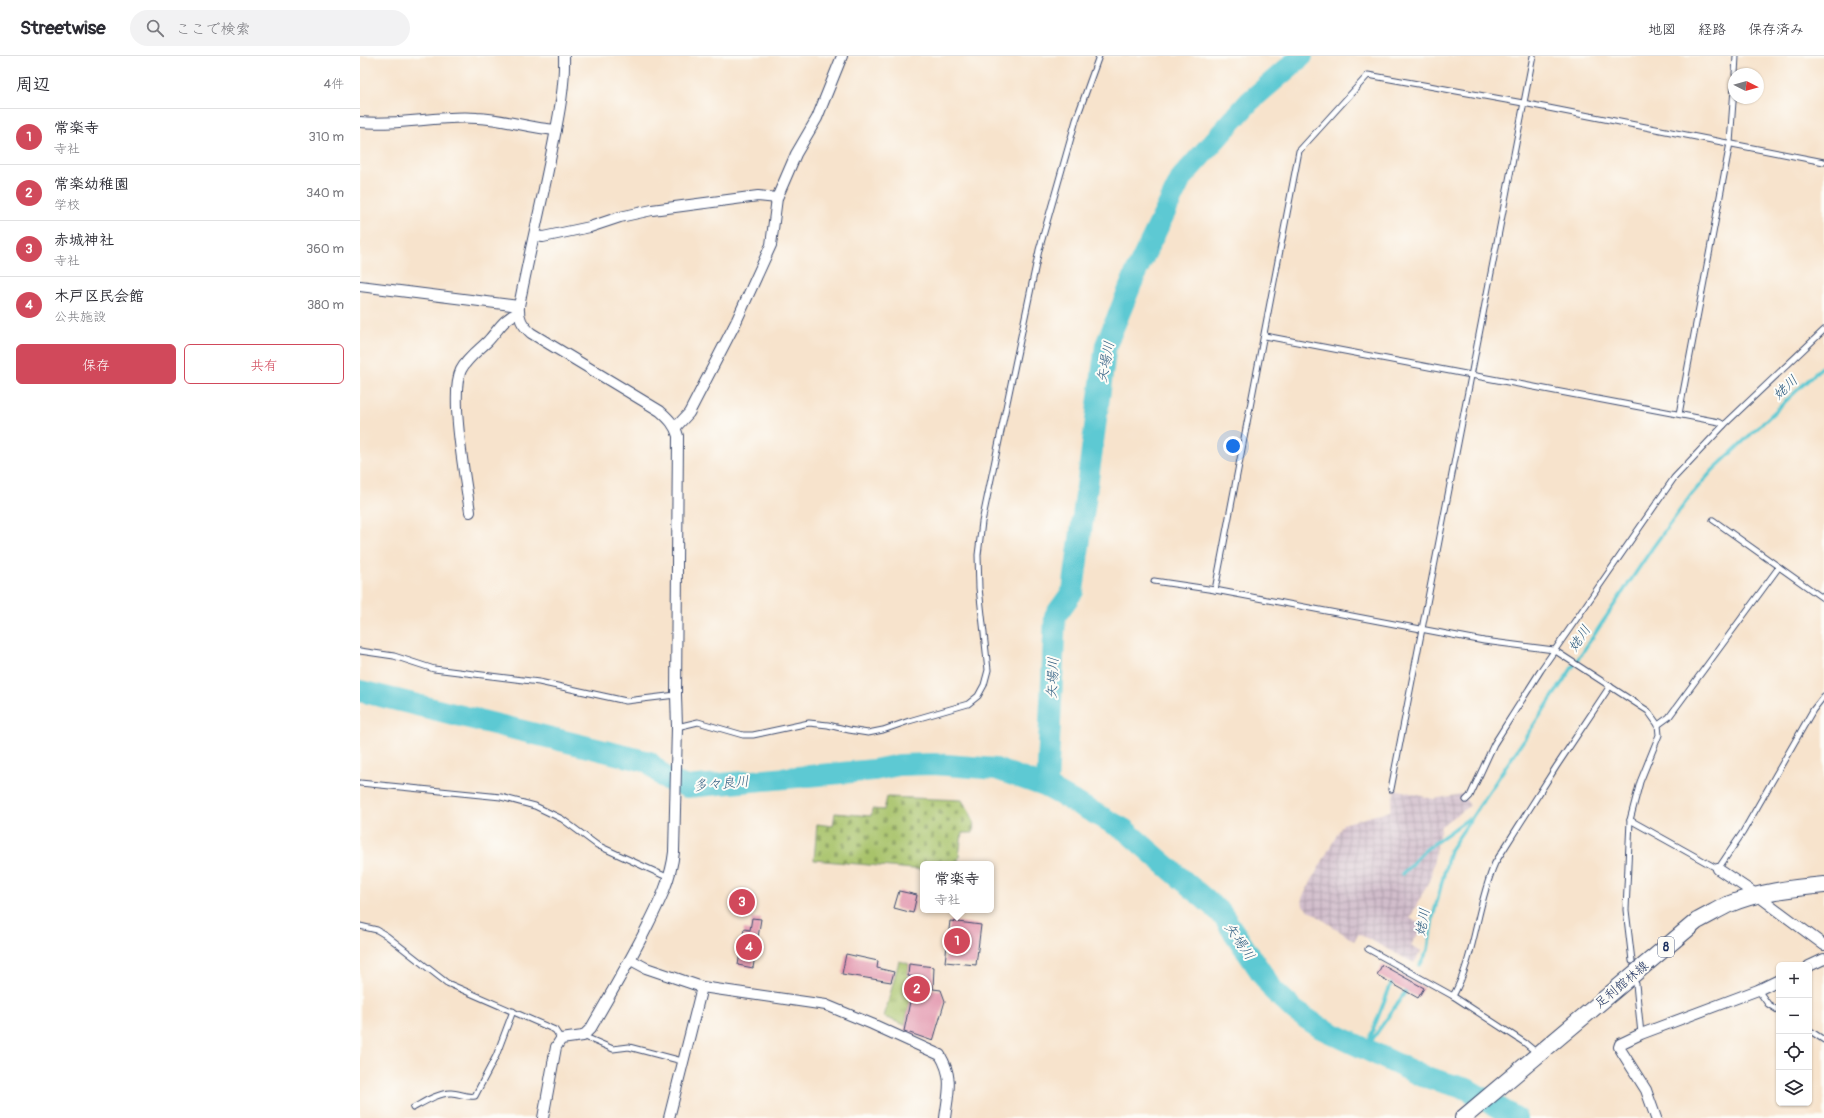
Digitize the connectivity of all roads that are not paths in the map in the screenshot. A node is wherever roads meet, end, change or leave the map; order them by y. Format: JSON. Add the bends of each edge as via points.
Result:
{"nodes":[{"id":1,"x":564,"y":56,"type":"edge"},
{"id":2,"x":842,"y":56,"type":"edge"},
{"id":3,"x":1098,"y":56,"type":"edge"},
{"id":4,"x":1533,"y":56,"type":"edge"},
{"id":5,"x":1736,"y":56,"type":"edge"},
{"id":6,"x":1735,"y":68,"type":"edge"},
{"id":7,"x":1523,"y":103,"type":"junction"},
{"id":8,"x":1733,"y":104,"type":"edge"},
{"id":9,"x":360,"y":122,"type":"edge"},
{"id":10,"x":556,"y":130,"type":"junction"},
{"id":11,"x":1730,"y":144,"type":"junction"},
{"id":12,"x":1824,"y":162,"type":"edge"},
{"id":13,"x":777,"y":198,"type":"junction"},
{"id":14,"x":535,"y":236,"type":"junction"},
{"id":15,"x":360,"y":286,"type":"edge"},
{"id":16,"x":519,"y":309,"type":"junction"},
{"id":17,"x":1824,"y":330,"type":"edge"},
{"id":18,"x":1265,"y":336,"type":"junction"},
{"id":19,"x":1471,"y":375,"type":"junction"},
{"id":20,"x":1679,"y":414,"type":"junction"},
{"id":21,"x":1724,"y":425,"type":"junction"},
{"id":22,"x":676,"y":427,"type":"junction"},
{"id":23,"x":470,"y":512,"type":"dead end"},
{"id":24,"x":1713,"y":520,"type":"dead end"},
{"id":25,"x":1778,"y":567,"type":"junction"},
{"id":26,"x":1154,"y":581,"type":"dead end"},
{"id":27,"x":1215,"y":590,"type":"junction"},
{"id":28,"x":1824,"y":599,"type":"edge"},
{"id":29,"x":1421,"y":629,"type":"junction"},
{"id":30,"x":1554,"y":650,"type":"junction"},
{"id":31,"x":360,"y":651,"type":"edge"},
{"id":32,"x":1610,"y":686,"type":"junction"},
{"id":33,"x":676,"y":695,"type":"junction"},
{"id":34,"x":1824,"y":696,"type":"edge"},
{"id":35,"x":1658,"y":724,"type":"junction"},
{"id":36,"x":677,"y":727,"type":"junction"},
{"id":37,"x":360,"y":783,"type":"edge"},
{"id":38,"x":1391,"y":789,"type":"dead end"},
{"id":39,"x":1466,"y":800,"type":"dead end"},
{"id":40,"x":1630,"y":820,"type":"junction"},
{"id":41,"x":1718,"y":868,"type":"junction"},
{"id":42,"x":669,"y":878,"type":"junction"},
{"id":43,"x":1824,"y":885,"type":"edge"},
{"id":44,"x":1757,"y":895,"type":"junction"},
{"id":45,"x":360,"y":926,"type":"edge"},
{"id":46,"x":1824,"y":945,"type":"edge"},
{"id":47,"x":1368,"y":949,"type":"dead end"},
{"id":48,"x":1824,"y":959,"type":"edge"},
{"id":49,"x":631,"y":960,"type":"junction"},
{"id":50,"x":1632,"y":960,"type":"dead end"},
{"id":51,"x":1812,"y":965,"type":"edge"},
{"id":52,"x":1776,"y":981,"type":"edge"},
{"id":53,"x":1636,"y":984,"type":"dead end"},
{"id":54,"x":702,"y":986,"type":"junction"},
{"id":55,"x":1758,"y":990,"type":"junction"},
{"id":56,"x":1453,"y":996,"type":"junction"},
{"id":57,"x":1776,"y":1009,"type":"edge"},
{"id":58,"x":513,"y":1011,"type":"junction"},
{"id":59,"x":1812,"y":1032,"type":"edge"},
{"id":60,"x":1641,"y":1034,"type":"junction"},
{"id":61,"x":583,"y":1036,"type":"junction"},
{"id":62,"x":561,"y":1039,"type":"junction"},
{"id":63,"x":1824,"y":1040,"type":"edge"},
{"id":64,"x":1535,"y":1056,"type":"junction"},
{"id":65,"x":682,"y":1061,"type":"junction"},
{"id":66,"x":413,"y":1108,"type":"dead end"},
{"id":67,"x":543,"y":1118,"type":"edge"},
{"id":68,"x":669,"y":1118,"type":"edge"},
{"id":69,"x":945,"y":1118,"type":"edge"},
{"id":70,"x":1463,"y":1118,"type":"edge"},
{"id":71,"x":1656,"y":1118,"type":"edge"}],
"edges":[{"from":1,"to":10,"type":"street","via":[[563,87]]},
{"from":2,"to":13,"type":"street","via":[[817,118],[796,154]]},
{"from":3,"to":36,"type":"lane","via":[[1076,120],[1040,250],[982,522],[978,554],[979,588],[988,670],[978,696],[968,704],[868,733],[809,723],[753,735],[743,735],[698,722]]},
{"from":4,"to":7,"type":"lane"},
{"from":5,"to":6,"type":"lane"},
{"from":7,"to":11,"type":"lane"},
{"from":7,"to":18,"type":"lane","via":[[1368,75],[1299,151]]},
{"from":7,"to":19,"type":"lane"},
{"from":8,"to":11,"type":"lane"},
{"from":9,"to":10,"type":"street","via":[[396,123],[444,118],[477,118]]},
{"from":10,"to":14,"type":"street"},
{"from":11,"to":12,"type":"lane"},
{"from":11,"to":20,"type":"lane"},
{"from":13,"to":14,"type":"street","via":[[765,195],[652,210],[590,227]]},
{"from":13,"to":22,"type":"street","via":[[771,245],[736,322],[689,413]]},
{"from":14,"to":16,"type":"street"},
{"from":15,"to":16,"type":"street"},
{"from":16,"to":22,"type":"street","via":[[522,324],[531,333],[660,411]]},
{"from":16,"to":23,"type":"street","via":[[508,317],[464,365],[457,381],[457,412]]},
{"from":17,"to":21,"type":"lane"},
{"from":18,"to":19,"type":"lane"},
{"from":18,"to":27,"type":"lane"},
{"from":19,"to":20,"type":"lane"},
{"from":19,"to":29,"type":"lane"},
{"from":20,"to":21,"type":"lane"},
{"from":21,"to":30,"type":"lane","via":[[1674,478]]},
{"from":22,"to":33,"type":"street"},
{"from":24,"to":25,"type":"lane"},
{"from":25,"to":28,"type":"lane"},
{"from":25,"to":35,"type":"lane","via":[[1670,717]]},
{"from":26,"to":27,"type":"lane"},
{"from":27,"to":29,"type":"lane"},
{"from":29,"to":30,"type":"lane","via":[[1484,641]]},
{"from":29,"to":38,"type":"lane"},
{"from":30,"to":32,"type":"lane"},
{"from":30,"to":39,"type":"lane","via":[[1494,744]]},
{"from":31,"to":33,"type":"lane","via":[[394,656],[434,669],[539,682],[626,701]]},
{"from":32,"to":35,"type":"lane","via":[[1648,711]]},
{"from":32,"to":56,"type":"lane","via":[[1495,863],[1484,895],[1465,973]]},
{"from":33,"to":36,"type":"street"},
{"from":34,"to":41,"type":"lane","via":[[1809,717],[1743,832]]},
{"from":35,"to":40,"type":"lane","via":[[1657,743],[1640,782]]},
{"from":36,"to":42,"type":"street","via":[[674,852]]},
{"from":37,"to":42,"type":"lane","via":[[502,797],[534,806],[562,819],[597,844]]},
{"from":40,"to":41,"type":"lane"},
{"from":40,"to":50,"type":"lane","via":[[1626,910]]},
{"from":41,"to":44,"type":"street"},
{"from":42,"to":49,"type":"street"},
{"from":43,"to":44,"type":"main road","name":"足利館林線","number":"8"},
{"from":44,"to":46,"type":"street"},
{"from":44,"to":64,"type":"main road","name":"足利館林線","number":"8","via":[[1727,905],[1697,921]]},
{"from":45,"to":58,"type":"lane","via":[[377,930],[387,936],[446,983]]},
{"from":47,"to":56,"type":"lane"},
{"from":48,"to":51,"type":"street"},
{"from":49,"to":54,"type":"street","via":[[646,968]]},
{"from":49,"to":61,"type":"street","via":[[591,1028]]},
{"from":52,"to":55,"type":"street"},
{"from":53,"to":60,"type":"lane"},
{"from":54,"to":65,"type":"street"},
{"from":54,"to":69,"type":"street","via":[[826,1005],[940,1055],[950,1077]]},
{"from":55,"to":57,"type":"lane","via":[[1768,1004]]},
{"from":55,"to":60,"type":"street"},
{"from":56,"to":64,"type":"lane","via":[[1525,1043]]},
{"from":58,"to":62,"type":"lane","via":[[555,1030]]},
{"from":58,"to":66,"type":"lane","via":[[496,1056],[475,1096],[443,1094]]},
{"from":59,"to":63,"type":"lane"},
{"from":60,"to":71,"type":"street","via":[[1625,1040],[1619,1047],[1646,1090]]},
{"from":61,"to":62,"type":"street"},
{"from":61,"to":65,"type":"lane","via":[[614,1049],[630,1047]]},
{"from":62,"to":67,"type":"street","via":[[556,1046]]},
{"from":64,"to":70,"type":"main road","name":"足利館林線","number":"8"},
{"from":65,"to":68,"type":"street"}]}
